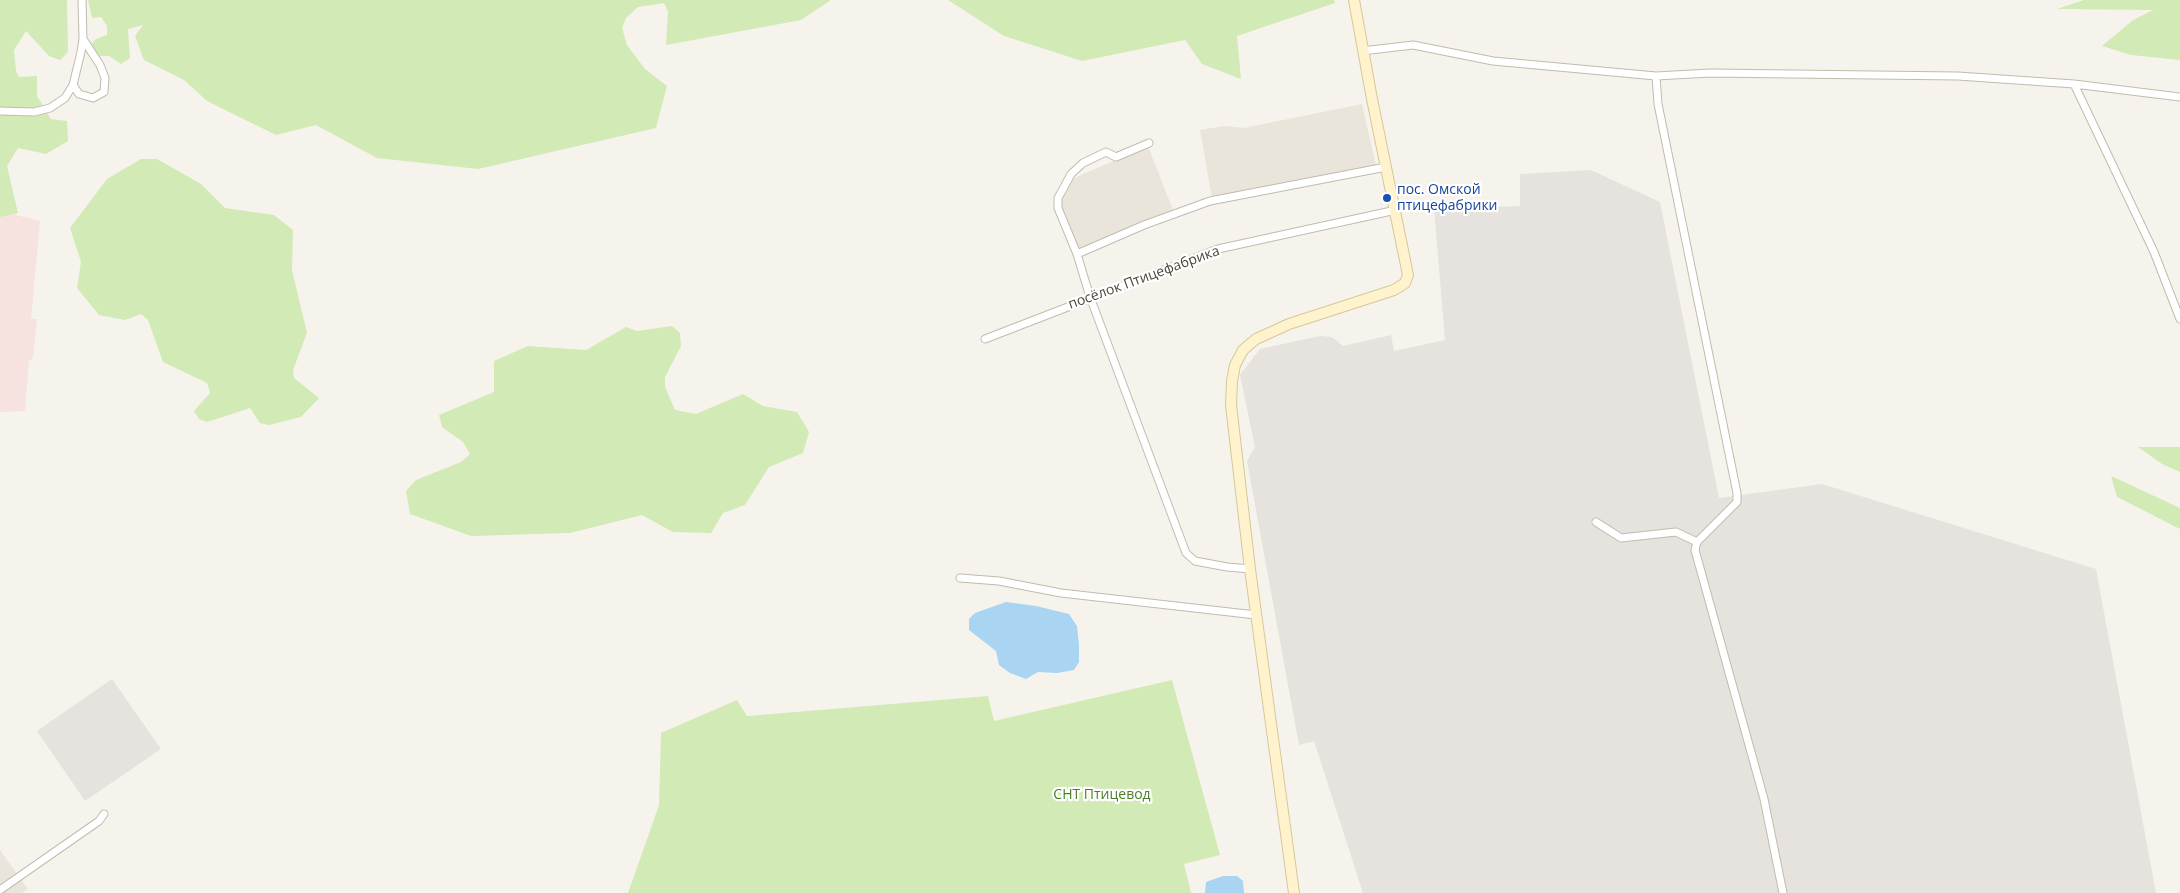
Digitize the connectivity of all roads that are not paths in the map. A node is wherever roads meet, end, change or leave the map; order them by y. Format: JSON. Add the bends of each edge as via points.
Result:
{"nodes":[{"id":1,"x":82,"y":0,"type":"edge"},
{"id":2,"x":1354,"y":0,"type":"edge"},
{"id":3,"x":83,"y":39,"type":"junction"},
{"id":4,"x":1362,"y":51,"type":"junction"},
{"id":5,"x":1656,"y":76,"type":"junction"},
{"id":6,"x":2074,"y":84,"type":"junction"},
{"id":7,"x":73,"y":85,"type":"junction"},
{"id":8,"x":2180,"y":97,"type":"edge"},
{"id":9,"x":0,"y":111,"type":"edge"},
{"id":10,"x":1149,"y":143,"type":"dead end"},
{"id":11,"x":1386,"y":167,"type":"junction"},
{"id":12,"x":1396,"y":210,"type":"junction"},
{"id":13,"x":1077,"y":254,"type":"junction"},
{"id":14,"x":1090,"y":297,"type":"junction"},
{"id":15,"x":2180,"y":319,"type":"edge"},
{"id":16,"x":985,"y":339,"type":"dead end"},
{"id":17,"x":1596,"y":522,"type":"dead end"},
{"id":18,"x":1697,"y":542,"type":"junction"},
{"id":19,"x":1250,"y":569,"type":"junction"},
{"id":20,"x":960,"y":578,"type":"dead end"},
{"id":21,"x":1256,"y":615,"type":"junction"},
{"id":22,"x":104,"y":814,"type":"dead end"},
{"id":23,"x":0,"y":890,"type":"edge"},
{"id":24,"x":1294,"y":893,"type":"edge"},
{"id":25,"x":1784,"y":893,"type":"edge"}],
"edges":[{"from":1,"to":3,"type":"street"},
{"from":2,"to":4,"type":"street"},
{"from":3,"to":7,"type":"street"},
{"from":3,"to":7,"type":"street","via":[[100,65],[105,78],[104,92],[92,98],[79,94]]},
{"from":4,"to":5,"type":"street","via":[[1413,45],[1493,61]]},
{"from":4,"to":11,"type":"street"},
{"from":5,"to":6,"type":"street","via":[[1845,73]]},
{"from":5,"to":18,"type":"street","via":[[1658,104],[1737,493],[1737,502],[1730,511]]},
{"from":6,"to":8,"type":"street"},
{"from":6,"to":15,"type":"street","via":[[2154,252]]},
{"from":7,"to":9,"type":"street","via":[[65,98],[50,108],[34,112]]},
{"from":10,"to":13,"type":"street","via":[[1116,157],[1106,152],[1095,156],[1071,174],[1058,198],[1058,208]]},
{"from":11,"to":12,"type":"street"},
{"from":11,"to":13,"type":"street","via":[[1210,201]]},
{"from":12,"to":14,"type":"street","name":"посёлок Птицефабрика","via":[[1218,249]]},
{"from":12,"to":19,"type":"street","via":[[1407,262],[1405,283],[1394,290],[1266,333],[1243,350],[1235,365],[1231,405]]},
{"from":13,"to":14,"type":"street"},
{"from":14,"to":16,"type":"street","name":"посёлок Птицефабрика"},
{"from":14,"to":19,"type":"street","via":[[1186,553],[1195,561]]},
{"from":17,"to":18,"type":"street","via":[[1621,538],[1676,532]]},
{"from":18,"to":25,"type":"street","via":[[1695,550],[1764,799]]},
{"from":19,"to":21,"type":"street"},
{"from":20,"to":21,"type":"street"},
{"from":21,"to":24,"type":"street"},
{"from":22,"to":23,"type":"street","via":[[99,821]]}]}
